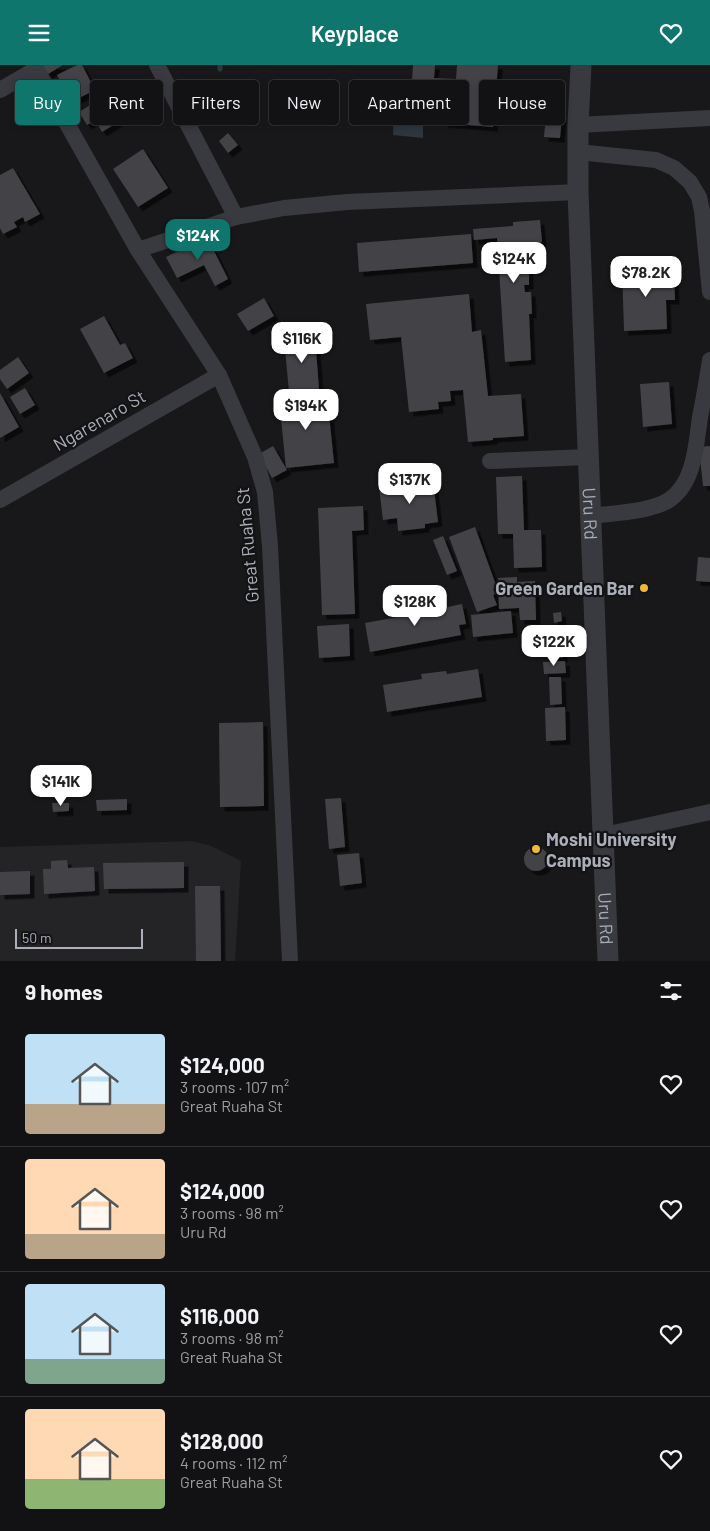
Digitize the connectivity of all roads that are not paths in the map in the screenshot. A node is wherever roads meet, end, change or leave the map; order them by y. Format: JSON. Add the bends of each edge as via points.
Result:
{"nodes":[{"id":1,"x":157,"y":65,"type":"edge"},
{"id":2,"x":581,"y":65,"type":"edge"},
{"id":3,"x":35,"y":67,"type":"edge"},
{"id":4,"x":0,"y":90,"type":"edge"},
{"id":5,"x":710,"y":118,"type":"edge"},
{"id":6,"x":578,"y":125,"type":"junction"},
{"id":7,"x":578,"y":152,"type":"junction"},
{"id":8,"x":578,"y":192,"type":"junction"},
{"id":9,"x":236,"y":217,"type":"junction"},
{"id":10,"x":138,"y":250,"type":"junction"},
{"id":11,"x":710,"y":291,"type":"edge"},
{"id":12,"x":710,"y":360,"type":"edge"},
{"id":13,"x":219,"y":375,"type":"junction"},
{"id":14,"x":588,"y":457,"type":"junction"},
{"id":15,"x":490,"y":461,"type":"dead end"},
{"id":16,"x":0,"y":500,"type":"edge"},
{"id":17,"x":590,"y":516,"type":"junction"},
{"id":18,"x":710,"y":812,"type":"edge"},
{"id":19,"x":604,"y":835,"type":"junction"},
{"id":20,"x":290,"y":961,"type":"edge"},
{"id":21,"x":608,"y":961,"type":"edge"}],
"edges":[{"from":1,"to":9,"type":"street"},
{"from":2,"to":6,"type":"street","name":"Uru Rd"},
{"from":3,"to":4,"type":"street"},
{"from":3,"to":10,"type":"street","name":"Great Ruaha St"},
{"from":5,"to":6,"type":"street"},
{"from":6,"to":7,"type":"street","name":"Uru Rd"},
{"from":7,"to":8,"type":"street","name":"Uru Rd"},
{"from":7,"to":11,"type":"street","via":[[656,160],[674,168],[690,182],[702,211]]},
{"from":8,"to":9,"type":"street","via":[[347,202]]},
{"from":8,"to":14,"type":"street","name":"Uru Rd"},
{"from":9,"to":10,"type":"street"},
{"from":10,"to":13,"type":"street","name":"Great Ruaha St"},
{"from":12,"to":17,"type":"street","via":[[696,448],[682,486],[658,505]]},
{"from":13,"to":16,"type":"street","name":"Ngarenaro St"},
{"from":13,"to":20,"type":"street","name":"Great Ruaha St","via":[[255,457],[265,492]]},
{"from":14,"to":15,"type":"street"},
{"from":14,"to":17,"type":"street","name":"Uru Rd"},
{"from":17,"to":19,"type":"street","name":"Uru Rd"},
{"from":18,"to":19,"type":"street"},
{"from":19,"to":21,"type":"street","name":"Uru Rd"}]}
